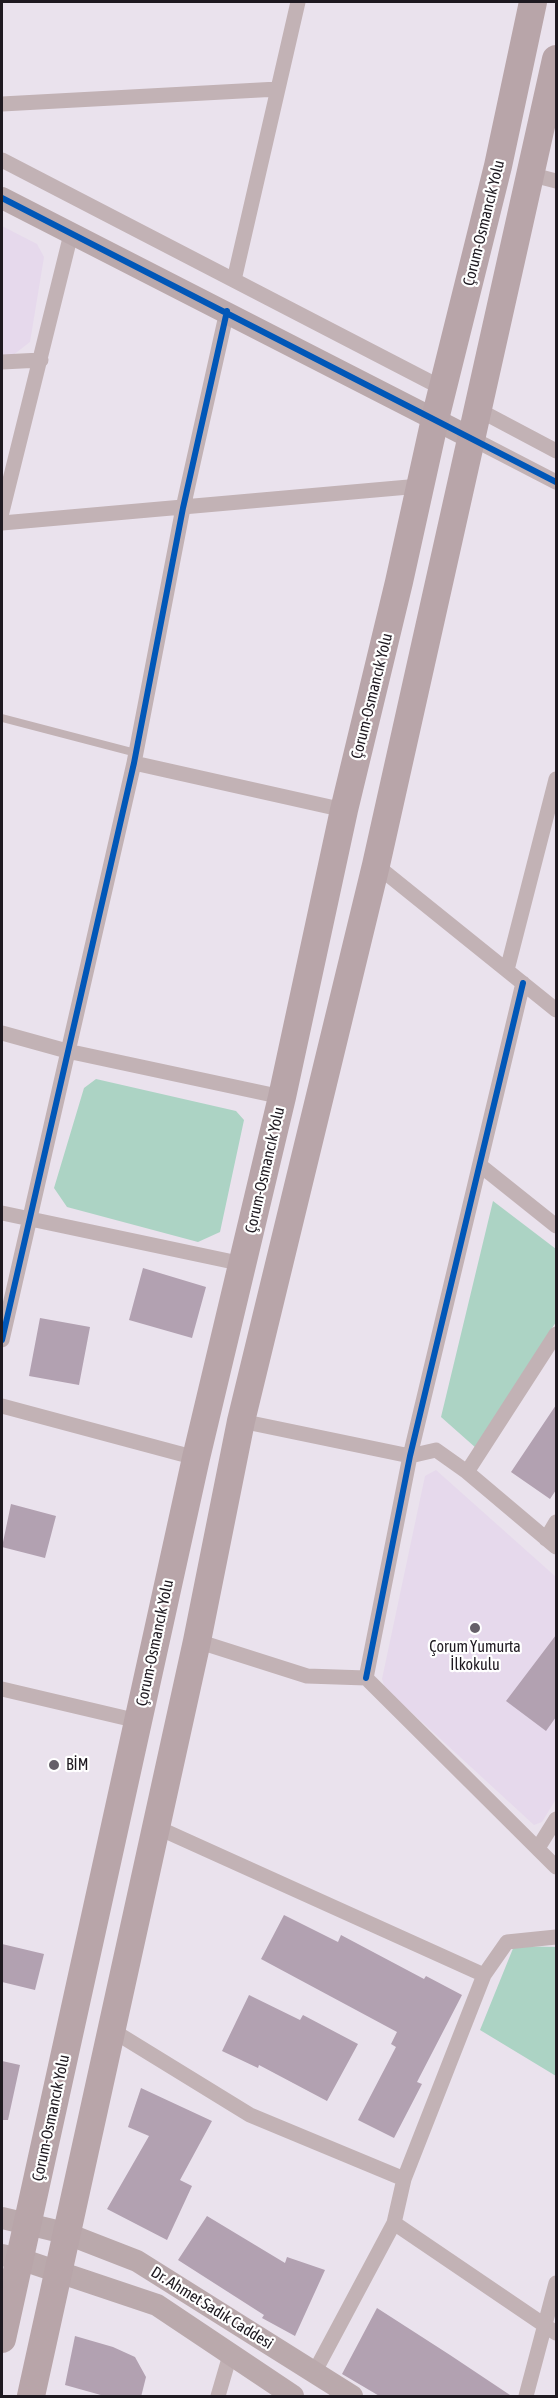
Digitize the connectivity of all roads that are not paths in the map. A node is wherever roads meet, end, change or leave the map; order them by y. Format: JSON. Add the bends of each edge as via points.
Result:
{"nodes":[{"id":1,"x":298,"y":2,"type":"edge"},
{"id":2,"x":533,"y":2,"type":"edge"},
{"id":3,"x":556,"y":59,"type":"edge"},
{"id":4,"x":278,"y":89,"type":"junction"},
{"id":5,"x":2,"y":104,"type":"edge"},
{"id":6,"x":2,"y":160,"type":"edge"},
{"id":7,"x":529,"y":174,"type":"junction"},
{"id":8,"x":556,"y":181,"type":"edge"},
{"id":9,"x":2,"y":198,"type":"edge"},
{"id":10,"x":71,"y":234,"type":"junction"},
{"id":11,"x":234,"y":280,"type":"junction"},
{"id":12,"x":227,"y":311,"type":"junction"},
{"id":13,"x":41,"y":360,"type":"junction"},
{"id":14,"x":2,"y":362,"type":"edge"},
{"id":15,"x":442,"y":388,"type":"junction"},
{"id":16,"x":477,"y":409,"type":"junction"},
{"id":17,"x":435,"y":419,"type":"junction"},
{"id":18,"x":471,"y":438,"type":"junction"},
{"id":19,"x":556,"y":451,"type":"edge"},
{"id":20,"x":556,"y":482,"type":"edge"},
{"id":21,"x":420,"y":486,"type":"junction"},
{"id":22,"x":183,"y":508,"type":"junction"},
{"id":23,"x":2,"y":512,"type":"edge"},
{"id":24,"x":2,"y":523,"type":"edge"},
{"id":25,"x":2,"y":718,"type":"edge"},
{"id":26,"x":135,"y":758,"type":"junction"},
{"id":27,"x":556,"y":781,"type":"edge"},
{"id":28,"x":554,"y":805,"type":"edge"},
{"id":29,"x":344,"y":810,"type":"junction"},
{"id":30,"x":376,"y":865,"type":"junction"},
{"id":31,"x":507,"y":970,"type":"junction"},
{"id":32,"x":523,"y":983,"type":"junction"},
{"id":33,"x":556,"y":1010,"type":"edge"},
{"id":34,"x":2,"y":1034,"type":"edge"},
{"id":35,"x":68,"y":1051,"type":"junction"},
{"id":36,"x":282,"y":1097,"type":"junction"},
{"id":37,"x":481,"y":1166,"type":"junction"},
{"id":38,"x":2,"y":1214,"type":"edge"},
{"id":39,"x":27,"y":1220,"type":"junction"},
{"id":40,"x":556,"y":1226,"type":"edge"},
{"id":41,"x":243,"y":1264,"type":"junction"},
{"id":42,"x":556,"y":1334,"type":"edge"},
{"id":43,"x":2,"y":1340,"type":"edge"},
{"id":44,"x":2,"y":1406,"type":"edge"},
{"id":45,"x":241,"y":1421,"type":"junction"},
{"id":46,"x":410,"y":1456,"type":"junction"},
{"id":47,"x":196,"y":1458,"type":"junction"},
{"id":48,"x":467,"y":1472,"type":"junction"},
{"id":49,"x":556,"y":1522,"type":"edge"},
{"id":50,"x":551,"y":1543,"type":"edge"},
{"id":51,"x":197,"y":1641,"type":"junction"},
{"id":52,"x":366,"y":1678,"type":"junction"},
{"id":53,"x":2,"y":1689,"type":"edge"},
{"id":54,"x":138,"y":1721,"type":"junction"},
{"id":55,"x":556,"y":1819,"type":"edge"},
{"id":56,"x":154,"y":1826,"type":"junction"},
{"id":57,"x":538,"y":1848,"type":"junction"},
{"id":58,"x":556,"y":1867,"type":"edge"},
{"id":59,"x":556,"y":1937,"type":"edge"},
{"id":60,"x":484,"y":1975,"type":"junction"},
{"id":61,"x":110,"y":2030,"type":"junction"},
{"id":62,"x":404,"y":2179,"type":"junction"},
{"id":63,"x":15,"y":2220,"type":"edge"},
{"id":64,"x":394,"y":2223,"type":"junction"},
{"id":65,"x":65,"y":2233,"type":"junction"},
{"id":66,"x":11,"y":2257,"type":"edge"},
{"id":67,"x":58,"y":2271,"type":"junction"},
{"id":68,"x":556,"y":2283,"type":"edge"},
{"id":69,"x":551,"y":2330,"type":"edge"},
{"id":70,"x":2,"y":2339,"type":"edge"},
{"id":71,"x":230,"y":2355,"type":"junction"},
{"id":72,"x":314,"y":2373,"type":"junction"},
{"id":73,"x":31,"y":2397,"type":"edge"},
{"id":74,"x":218,"y":2397,"type":"edge"},
{"id":75,"x":293,"y":2397,"type":"edge"},
{"id":76,"x":352,"y":2397,"type":"edge"},
{"id":77,"x":526,"y":2397,"type":"edge"}],
"edges":[{"from":1,"to":4,"type":"street"},
{"from":2,"to":15,"type":"highway","name":"Çorum-Osmancık Yolu","via":[[498,166]]},
{"from":3,"to":7,"type":"highway","name":"Çorum-Osmancık Yolu"},
{"from":4,"to":5,"type":"street"},
{"from":4,"to":11,"type":"street"},
{"from":6,"to":11,"type":"street"},
{"from":7,"to":8,"type":"street"},
{"from":7,"to":16,"type":"highway","name":"Çorum-Osmancık Yolu"},
{"from":9,"to":10,"type":"street"},
{"from":10,"to":12,"type":"street"},
{"from":10,"to":13,"type":"street"},
{"from":11,"to":15,"type":"street"},
{"from":12,"to":17,"type":"street"},
{"from":12,"to":22,"type":"street"},
{"from":13,"to":14,"type":"street"},
{"from":13,"to":23,"type":"street"},
{"from":15,"to":17,"type":"highway","name":"Çorum-Osmancık Yolu"},
{"from":16,"to":18,"type":"highway","name":"Çorum-Osmancık Yolu"},
{"from":16,"to":19,"type":"street"},
{"from":17,"to":18,"type":"street"},
{"from":17,"to":21,"type":"highway","name":"Çorum-Osmancık Yolu"},
{"from":18,"to":20,"type":"street"},
{"from":18,"to":30,"type":"highway","name":"Çorum-Osmancık Yolu"},
{"from":21,"to":22,"type":"street"},
{"from":21,"to":29,"type":"highway","name":"Çorum-Osmancık Yolu"},
{"from":22,"to":24,"type":"street"},
{"from":22,"to":26,"type":"street"},
{"from":25,"to":26,"type":"lane"},
{"from":26,"to":29,"type":"street"},
{"from":26,"to":35,"type":"street"},
{"from":27,"to":28,"type":"street"},
{"from":28,"to":31,"type":"street"},
{"from":29,"to":36,"type":"highway","name":"Çorum-Osmancık Yolu"},
{"from":30,"to":31,"type":"street"},
{"from":30,"to":45,"type":"highway","name":"Çorum-Osmancık Yolu"},
{"from":31,"to":32,"type":"street"},
{"from":32,"to":33,"type":"street"},
{"from":32,"to":37,"type":"street"},
{"from":34,"to":35,"type":"street"},
{"from":35,"to":36,"type":"street"},
{"from":35,"to":39,"type":"street"},
{"from":36,"to":41,"type":"highway","name":"Çorum-Osmancık Yolu"},
{"from":37,"to":40,"type":"street"},
{"from":37,"to":46,"type":"street"},
{"from":38,"to":39,"type":"street"},
{"from":39,"to":41,"type":"street"},
{"from":39,"to":43,"type":"street"},
{"from":41,"to":47,"type":"highway","name":"Çorum-Osmancık Yolu"},
{"from":42,"to":48,"type":"street"},
{"from":44,"to":47,"type":"street"},
{"from":45,"to":46,"type":"street"},
{"from":45,"to":51,"type":"highway","name":"Çorum-Osmancık Yolu"},
{"from":46,"to":48,"type":"street","via":[[436,1450]]},
{"from":46,"to":52,"type":"street"},
{"from":47,"to":54,"type":"highway","name":"Çorum-Osmancık Yolu"},
{"from":48,"to":50,"type":"street"},
{"from":49,"to":50,"type":"street"},
{"from":51,"to":52,"type":"street","via":[[307,1676]]},
{"from":51,"to":56,"type":"highway","name":"Çorum-Osmancık Yolu"},
{"from":52,"to":57,"type":"street"},
{"from":53,"to":54,"type":"street"},
{"from":54,"to":63,"type":"highway","name":"Çorum-Osmancık Yolu"},
{"from":55,"to":57,"type":"street"},
{"from":56,"to":60,"type":"street"},
{"from":56,"to":61,"type":"highway","name":"Çorum-Osmancık Yolu"},
{"from":57,"to":58,"type":"street"},
{"from":59,"to":60,"type":"street","via":[[507,1942]]},
{"from":60,"to":62,"type":"street"},
{"from":61,"to":62,"type":"street","via":[[250,2115]]},
{"from":61,"to":65,"type":"highway","name":"Çorum-Osmancık Yolu"},
{"from":62,"to":64,"type":"street"},
{"from":63,"to":65,"type":"street","name":"Dr. Ahmet Sadık Caddesi"},
{"from":63,"to":66,"type":"highway","name":"Çorum-Osmancık Yolu"},
{"from":64,"to":69,"type":"street"},
{"from":64,"to":72,"type":"street"},
{"from":65,"to":67,"type":"highway","name":"Çorum-Osmancık Yolu"},
{"from":65,"to":72,"type":"street","name":"Dr. Ahmet Sadık Caddesi","via":[[137,2261]]},
{"from":66,"to":67,"type":"street","name":"Dr. Ahmet Sadık Caddesi"},
{"from":66,"to":70,"type":"highway","name":"Çorum-Osmancık Yolu"},
{"from":67,"to":71,"type":"street","name":"Dr. Ahmet Sadık Caddesi","via":[[157,2305]]},
{"from":67,"to":73,"type":"highway","name":"Çorum-Osmancık Yolu"},
{"from":68,"to":69,"type":"street"},
{"from":69,"to":77,"type":"street"},
{"from":71,"to":74,"type":"street"},
{"from":71,"to":75,"type":"street","name":"Dr. Ahmet Sadık Caddesi"},
{"from":72,"to":76,"type":"street","name":"Dr. Ahmet Sadık Caddesi"}]}
